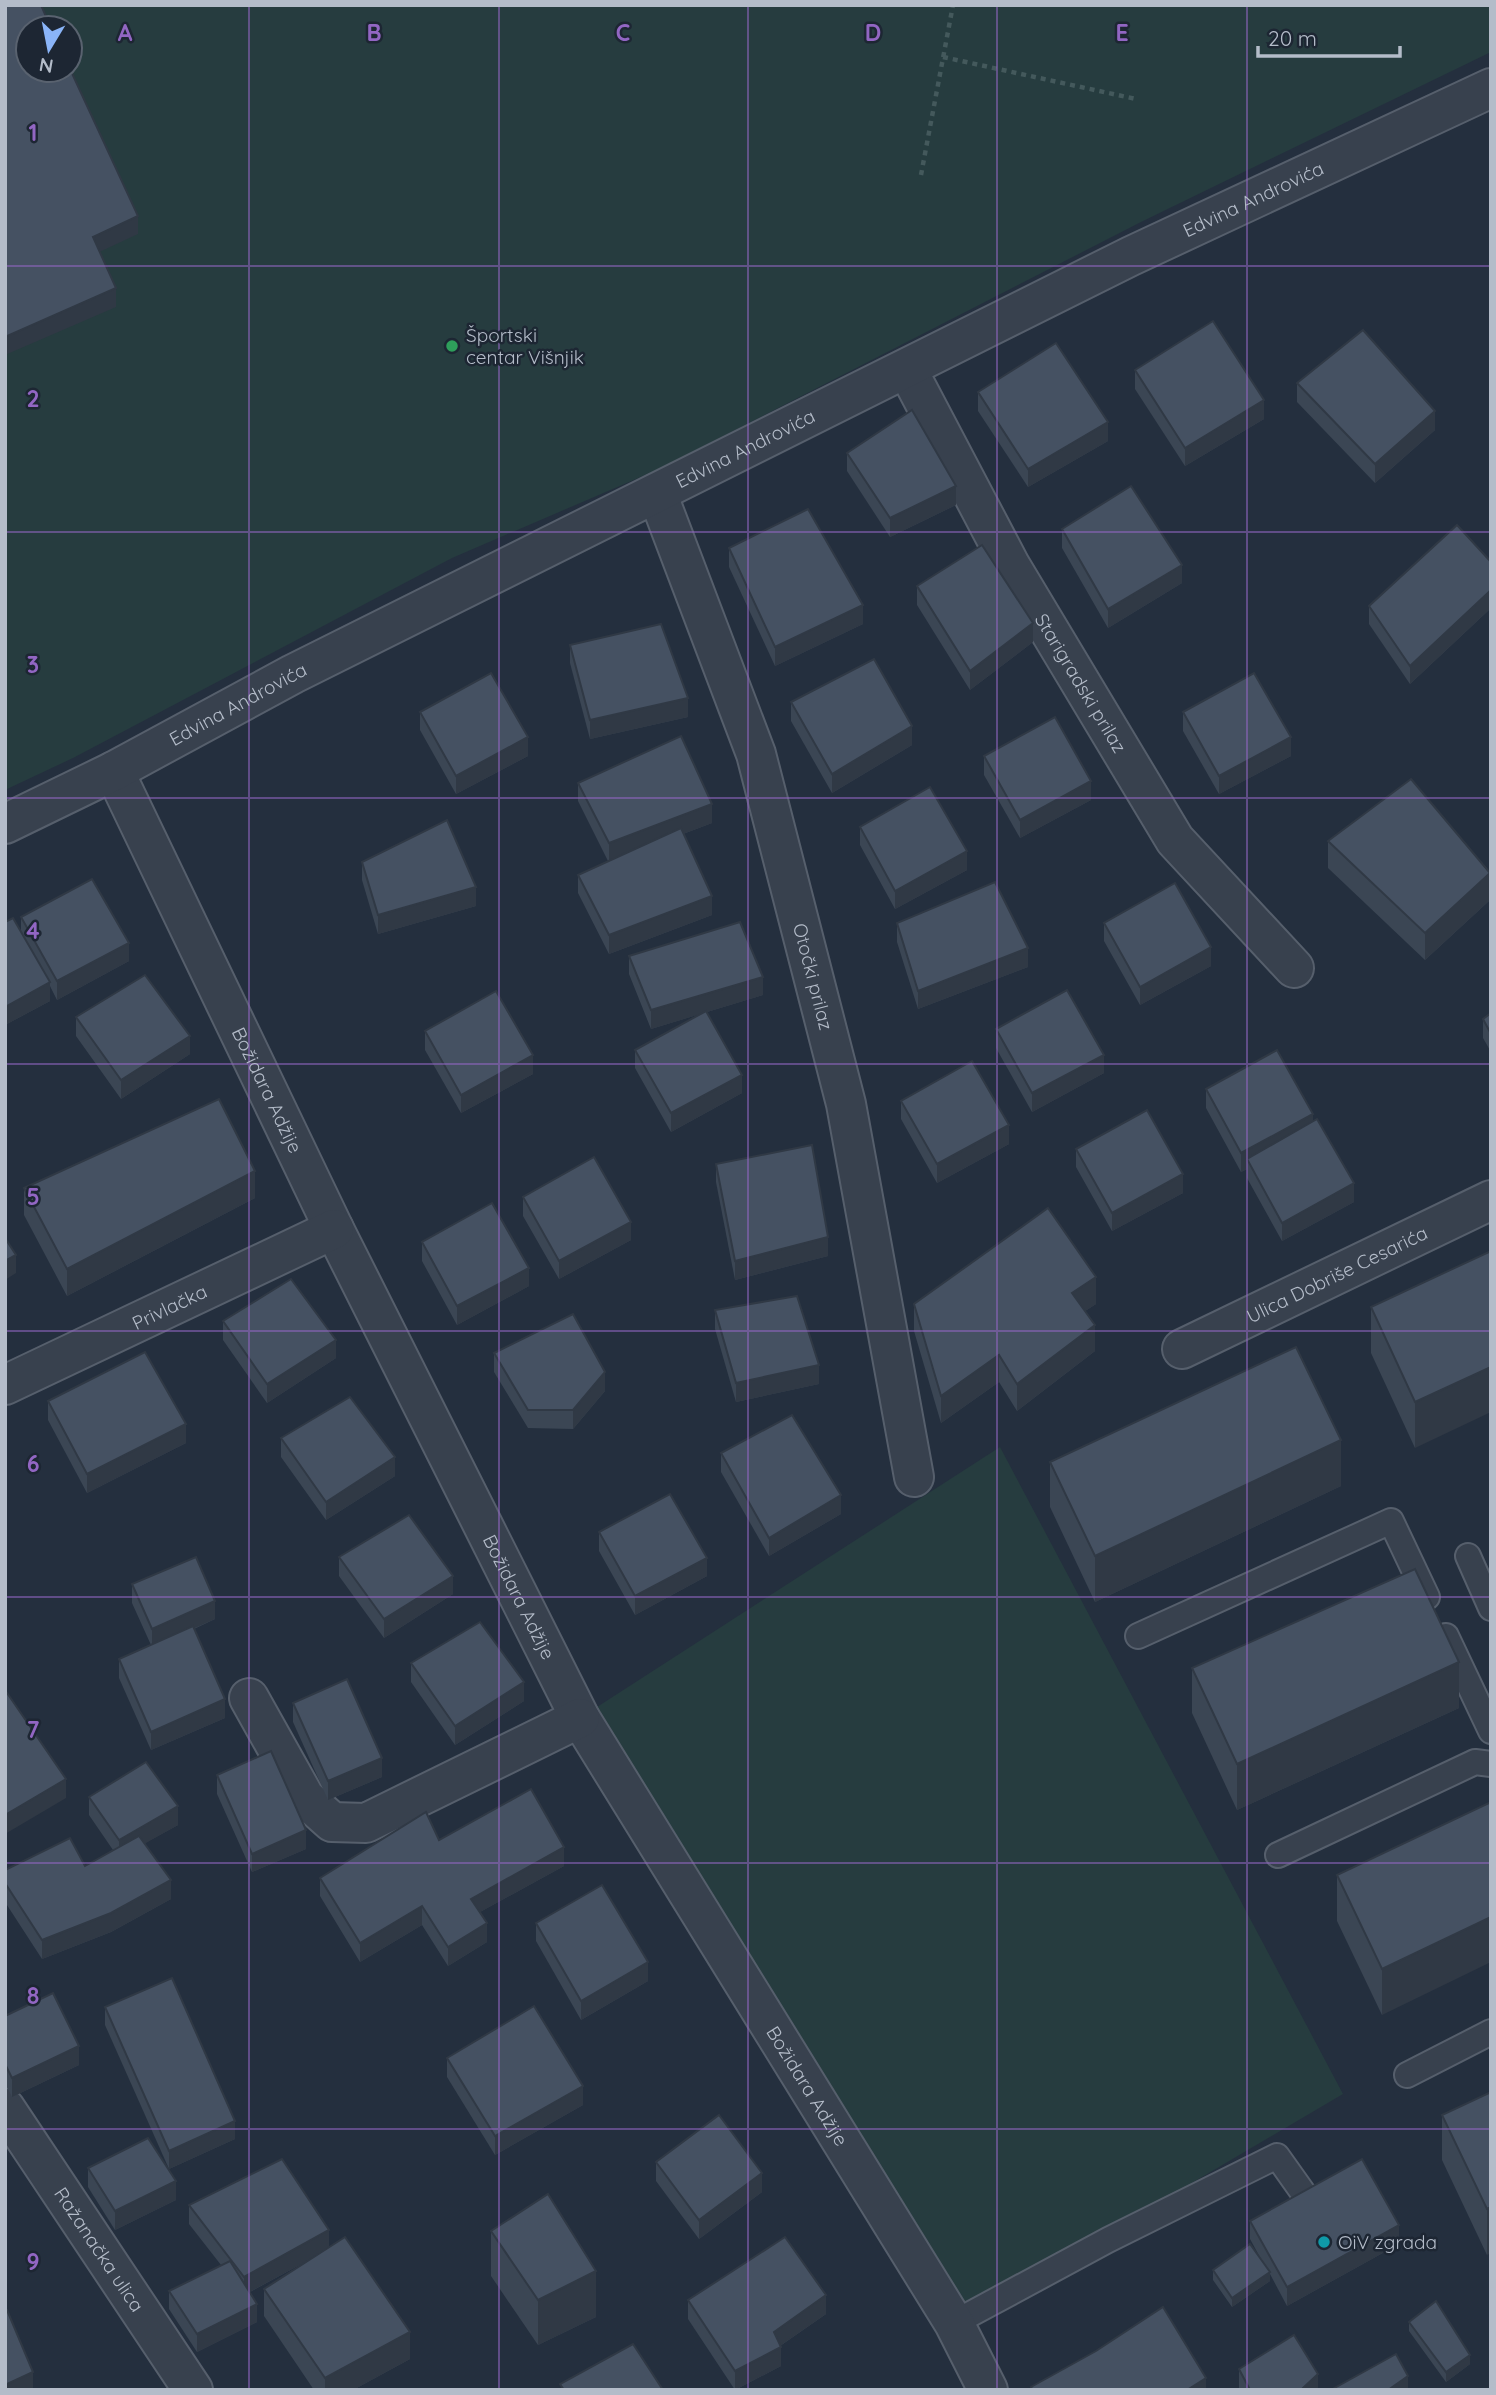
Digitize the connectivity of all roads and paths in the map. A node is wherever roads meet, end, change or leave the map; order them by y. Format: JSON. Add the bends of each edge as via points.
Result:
{"nodes":[{"id":1,"x":953,"y":5,"type":"edge"},
{"id":2,"x":943,"y":57,"type":"junction"},
{"id":3,"x":1491,"y":88,"type":"edge"},
{"id":4,"x":1136,"y":99,"type":"dead end"},
{"id":5,"x":921,"y":175,"type":"dead end"},
{"id":6,"x":907,"y":369,"type":"junction"},
{"id":7,"x":657,"y":493,"type":"junction"},
{"id":8,"x":114,"y":771,"type":"junction"},
{"id":9,"x":5,"y":824,"type":"edge"},
{"id":10,"x":1294,"y":968,"type":"dead end"},
{"id":11,"x":1491,"y":1200,"type":"edge"},
{"id":12,"x":334,"y":1229,"type":"junction"},
{"id":13,"x":1182,"y":1349,"type":"dead end"},
{"id":14,"x":5,"y":1385,"type":"edge"},
{"id":15,"x":914,"y":1477,"type":"dead end"},
{"id":16,"x":1468,"y":1556,"type":"dead end"},
{"id":17,"x":1491,"y":1608,"type":"edge"},
{"id":18,"x":1138,"y":1636,"type":"dead end"},
{"id":19,"x":249,"y":1698,"type":"dead end"},
{"id":20,"x":580,"y":1718,"type":"junction"},
{"id":21,"x":1491,"y":1731,"type":"edge"},
{"id":22,"x":1491,"y":1764,"type":"edge"},
{"id":23,"x":1278,"y":1855,"type":"dead end"},
{"id":24,"x":1491,"y":2032,"type":"edge"},
{"id":25,"x":1407,"y":2075,"type":"dead end"},
{"id":26,"x":5,"y":2108,"type":"edge"},
{"id":27,"x":1304,"y":2194,"type":"edge"},
{"id":28,"x":954,"y":2323,"type":"junction"},
{"id":29,"x":193,"y":2390,"type":"edge"},
{"id":30,"x":988,"y":2390,"type":"edge"}],
"edges":[{"from":1,"to":2,"type":"path"},
{"from":2,"to":4,"type":"path"},
{"from":2,"to":5,"type":"path"},
{"from":3,"to":6,"type":"street","name":"Edvina Androvića","via":[[1131,256]]},
{"from":6,"to":7,"type":"street","name":"Edvina Androvića"},
{"from":6,"to":10,"type":"street","name":"Starigradski prilaz","via":[[1010,565],[1175,840]]},
{"from":7,"to":8,"type":"street","name":"Edvina Androvića","via":[[293,674]]},
{"from":7,"to":15,"type":"street","name":"Otočki prilaz","via":[[756,754],[846,1104]]},
{"from":8,"to":9,"type":"street","name":"Edvina Androvića"},
{"from":8,"to":12,"type":"street","name":"Božidara Adžije"},
{"from":11,"to":13,"type":"street","name":"Ulica Dobriše Cesarića"},
{"from":12,"to":14,"type":"street","name":"Privlačka"},
{"from":12,"to":20,"type":"street","name":"Božidara Adžije"},
{"from":16,"to":17,"type":"lane"},
{"from":18,"to":21,"type":"lane","via":[[1391,1521]]},
{"from":19,"to":20,"type":"street","via":[[305,1798],[332,1822],[366,1824]]},
{"from":20,"to":28,"type":"street","name":"Božidara Adžije"},
{"from":22,"to":23,"type":"lane","via":[[1475,1762]]},
{"from":24,"to":25,"type":"lane"},
{"from":26,"to":29,"type":"street","name":"Ražanačka ulica"},
{"from":27,"to":28,"type":"lane","via":[[1277,2156]]},
{"from":28,"to":30,"type":"street","name":"Božidara Adžije"}]}
